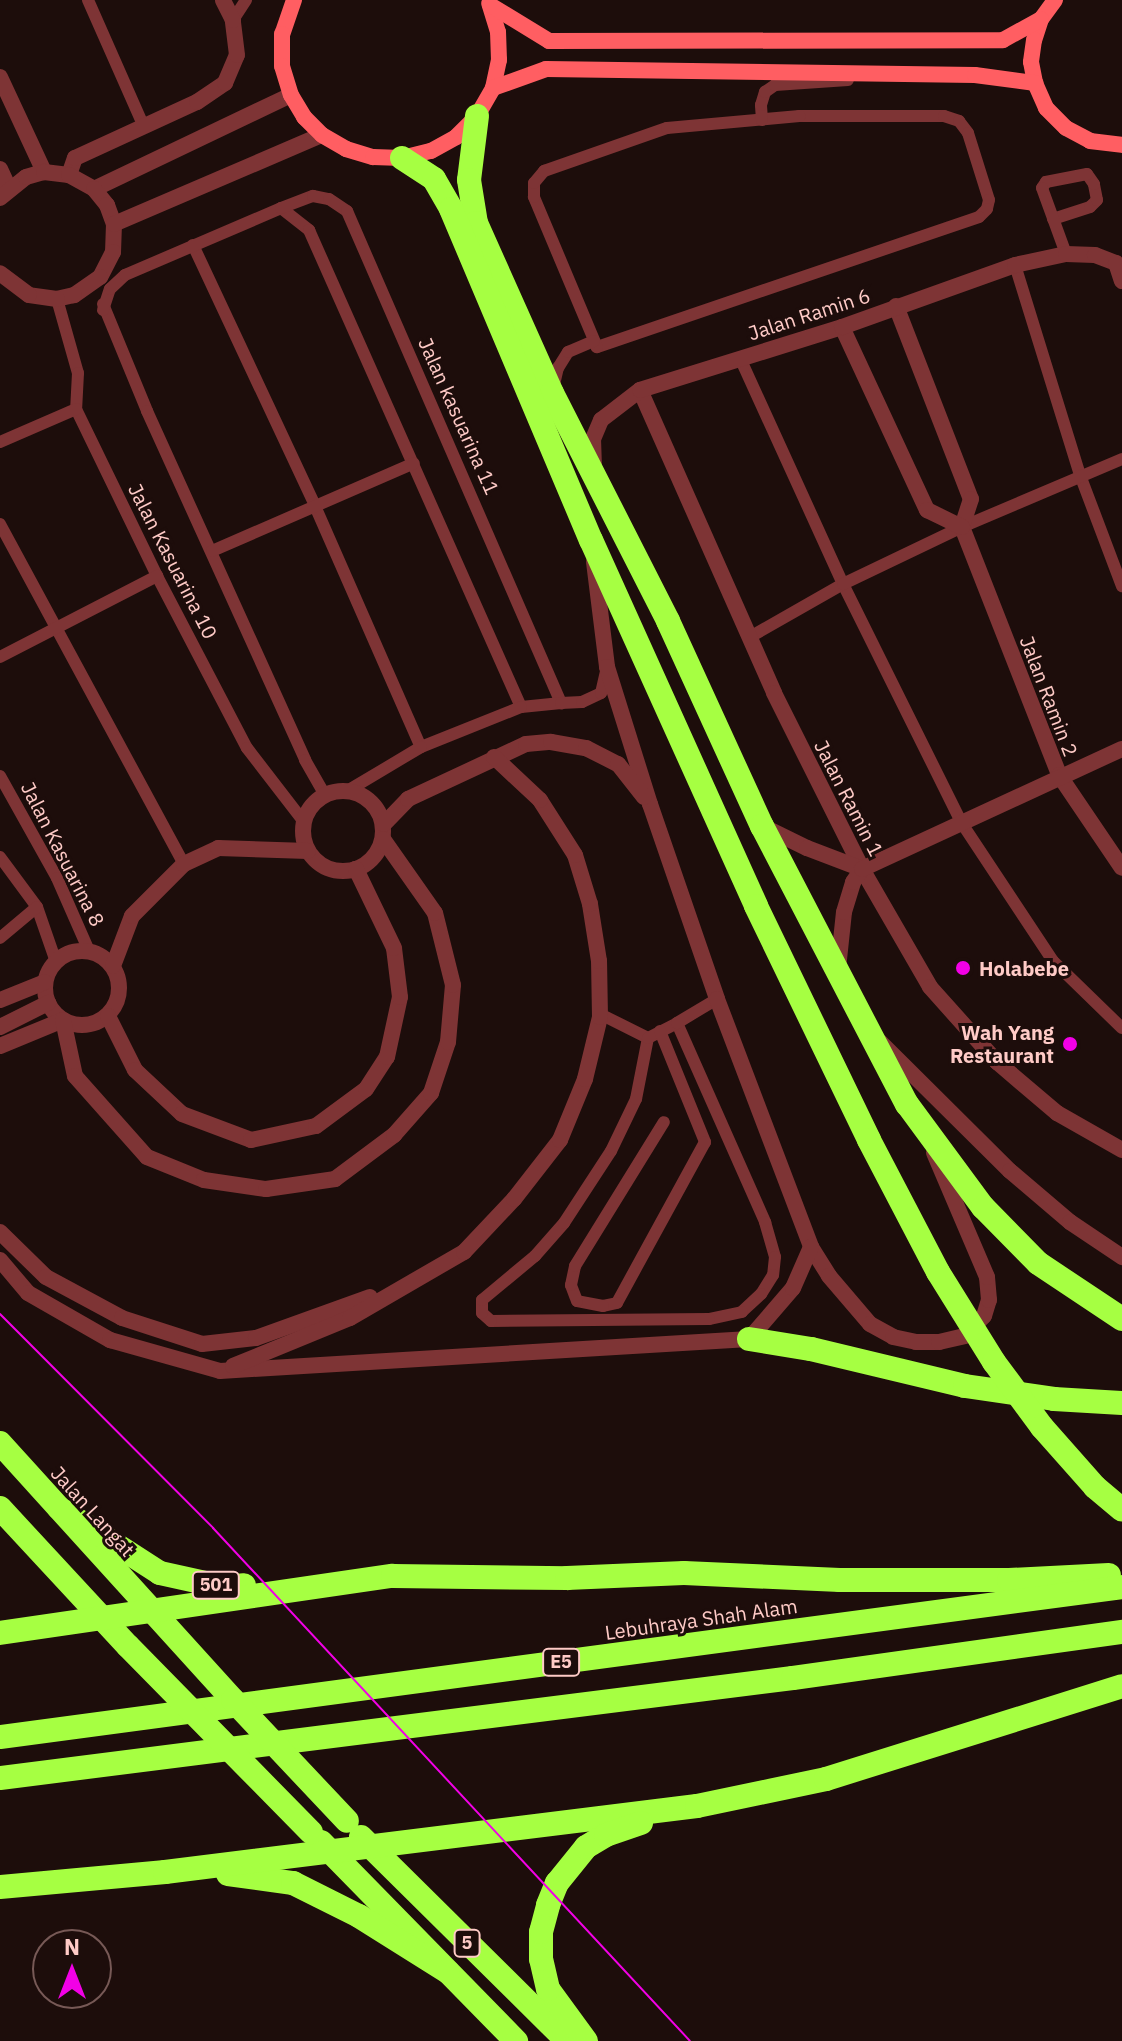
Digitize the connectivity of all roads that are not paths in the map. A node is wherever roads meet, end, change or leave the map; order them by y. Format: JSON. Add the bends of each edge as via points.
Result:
{"nodes":[{"id":1,"x":88,"y":0,"type":"edge"},
{"id":2,"x":223,"y":0,"type":"edge"},
{"id":3,"x":246,"y":0,"type":"edge"},
{"id":4,"x":294,"y":0,"type":"edge"},
{"id":5,"x":1055,"y":0,"type":"edge"},
{"id":6,"x":488,"y":2,"type":"edge"},
{"id":7,"x":1041,"y":19,"type":"junction"},
{"id":8,"x":233,"y":20,"type":"junction"},
{"id":9,"x":935,"y":75,"type":"junction"},
{"id":10,"x":0,"y":77,"type":"edge"},
{"id":11,"x":1035,"y":83,"type":"junction"},
{"id":12,"x":493,"y":88,"type":"junction"},
{"id":13,"x":291,"y":95,"type":"junction"},
{"id":14,"x":477,"y":116,"type":"junction"},
{"id":15,"x":762,"y":120,"type":"junction"},
{"id":16,"x":144,"y":127,"type":"junction"},
{"id":17,"x":322,"y":135,"type":"junction"},
{"id":18,"x":1122,"y":145,"type":"edge"},
{"id":19,"x":402,"y":158,"type":"junction"},
{"id":20,"x":0,"y":169,"type":"edge"},
{"id":21,"x":44,"y":172,"type":"junction"},
{"id":22,"x":69,"y":175,"type":"junction"},
{"id":23,"x":94,"y":189,"type":"junction"},
{"id":24,"x":4,"y":193,"type":"edge"},
{"id":25,"x":281,"y":208,"type":"junction"},
{"id":26,"x":1053,"y":219,"type":"junction"},
{"id":27,"x":114,"y":224,"type":"junction"},
{"id":28,"x":193,"y":245,"type":"junction"},
{"id":29,"x":1066,"y":254,"type":"junction"},
{"id":30,"x":1015,"y":265,"type":"junction"},
{"id":31,"x":0,"y":273,"type":"edge"},
{"id":32,"x":100,"y":277,"type":"junction"},
{"id":33,"x":1122,"y":281,"type":"edge"},
{"id":34,"x":57,"y":299,"type":"junction"},
{"id":35,"x":896,"y":306,"type":"junction"},
{"id":36,"x":103,"y":310,"type":"junction"},
{"id":37,"x":842,"y":327,"type":"junction"},
{"id":38,"x":594,"y":341,"type":"junction"},
{"id":39,"x":740,"y":358,"type":"junction"},
{"id":40,"x":640,"y":390,"type":"junction"},
{"id":41,"x":552,"y":393,"type":"junction"},
{"id":42,"x":76,"y":409,"type":"junction"},
{"id":43,"x":0,"y":442,"type":"edge"},
{"id":44,"x":1122,"y":459,"type":"edge"},
{"id":45,"x":414,"y":463,"type":"junction"},
{"id":46,"x":1080,"y":475,"type":"junction"},
{"id":47,"x":594,"y":477,"type":"junction"},
{"id":48,"x":315,"y":506,"type":"junction"},
{"id":49,"x":0,"y":524,"type":"edge"},
{"id":50,"x":962,"y":527,"type":"junction"},
{"id":51,"x":591,"y":540,"type":"junction"},
{"id":52,"x":212,"y":551,"type":"junction"},
{"id":53,"x":157,"y":576,"type":"junction"},
{"id":54,"x":843,"y":584,"type":"junction"},
{"id":55,"x":1122,"y":586,"type":"edge"},
{"id":56,"x":57,"y":628,"type":"junction"},
{"id":57,"x":750,"y":637,"type":"junction"},
{"id":58,"x":0,"y":657,"type":"edge"},
{"id":59,"x":607,"y":667,"type":"junction"},
{"id":60,"x":561,"y":703,"type":"junction"},
{"id":61,"x":521,"y":707,"type":"junction"},
{"id":62,"x":421,"y":747,"type":"junction"},
{"id":63,"x":1122,"y":749,"type":"edge"},
{"id":64,"x":494,"y":757,"type":"junction"},
{"id":65,"x":1059,"y":775,"type":"junction"},
{"id":66,"x":0,"y":776,"type":"edge"},
{"id":67,"x":349,"y":790,"type":"junction"},
{"id":68,"x":325,"y":795,"type":"junction"},
{"id":69,"x":650,"y":804,"type":"junction"},
{"id":70,"x":304,"y":822,"type":"junction"},
{"id":71,"x":961,"y":822,"type":"junction"},
{"id":72,"x":762,"y":826,"type":"junction"},
{"id":73,"x":384,"y":832,"type":"junction"},
{"id":74,"x":308,"y":851,"type":"junction"},
{"id":75,"x":0,"y":857,"type":"edge"},
{"id":76,"x":184,"y":864,"type":"junction"},
{"id":77,"x":1122,"y":868,"type":"edge"},
{"id":78,"x":356,"y":869,"type":"junction"},
{"id":79,"x":862,"y":869,"type":"junction"},
{"id":80,"x":37,"y":907,"type":"junction"},
{"id":81,"x":0,"y":938,"type":"edge"},
{"id":82,"x":89,"y":951,"type":"junction"},
{"id":83,"x":56,"y":962,"type":"junction"},
{"id":84,"x":113,"y":966,"type":"junction"},
{"id":85,"x":838,"y":969,"type":"junction"},
{"id":86,"x":45,"y":982,"type":"junction"},
{"id":87,"x":717,"y":999,"type":"junction"},
{"id":88,"x":0,"y":1000,"type":"edge"},
{"id":89,"x":48,"y":1003,"type":"junction"},
{"id":90,"x":600,"y":1014,"type":"junction"},
{"id":91,"x":108,"y":1016,"type":"junction"},
{"id":92,"x":63,"y":1020,"type":"junction"},
{"id":93,"x":677,"y":1023,"type":"junction"},
{"id":94,"x":0,"y":1027,"type":"edge"},
{"id":95,"x":1122,"y":1028,"type":"edge"},
{"id":96,"x":654,"y":1034,"type":"junction"},
{"id":97,"x":873,"y":1036,"type":"junction"},
{"id":98,"x":0,"y":1046,"type":"edge"},
{"id":99,"x":664,"y":1122,"type":"dead end"},
{"id":100,"x":926,"y":1134,"type":"junction"},
{"id":101,"x":1122,"y":1150,"type":"edge"},
{"id":102,"x":0,"y":1232,"type":"edge"},
{"id":103,"x":811,"y":1247,"type":"junction"},
{"id":104,"x":1122,"y":1257,"type":"edge"},
{"id":105,"x":0,"y":1260,"type":"edge"},
{"id":106,"x":415,"y":1282,"type":"junction"},
{"id":107,"x":1122,"y":1319,"type":"edge"},
{"id":108,"x":749,"y":1339,"type":"junction"},
{"id":109,"x":220,"y":1371,"type":"junction"},
{"id":110,"x":1122,"y":1403,"type":"edge"},
{"id":111,"x":0,"y":1443,"type":"edge"},
{"id":112,"x":0,"y":1508,"type":"edge"},
{"id":113,"x":59,"y":1508,"type":"junction"},
{"id":114,"x":1122,"y":1510,"type":"edge"},
{"id":115,"x":1122,"y":1574,"type":"edge"},
{"id":116,"x":393,"y":1576,"type":"junction"},
{"id":117,"x":1122,"y":1587,"type":"edge"},
{"id":118,"x":103,"y":1619,"type":"junction"},
{"id":119,"x":158,"y":1620,"type":"junction"},
{"id":120,"x":1122,"y":1632,"type":"edge"},
{"id":121,"x":0,"y":1633,"type":"edge"},
{"id":122,"x":1122,"y":1686,"type":"edge"},
{"id":123,"x":0,"y":1737,"type":"edge"},
{"id":124,"x":0,"y":1778,"type":"edge"},
{"id":125,"x":697,"y":1806,"type":"junction"},
{"id":126,"x":368,"y":1845,"type":"junction"},
{"id":127,"x":328,"y":1850,"type":"junction"},
{"id":128,"x":165,"y":1872,"type":"junction"},
{"id":129,"x":0,"y":1887,"type":"edge"},
{"id":130,"x":448,"y":1972,"type":"junction"},
{"id":131,"x":516,"y":2041,"type":"edge"},
{"id":132,"x":567,"y":2041,"type":"edge"},
{"id":133,"x":586,"y":2041,"type":"edge"}],
"edges":[{"from":1,"to":16,"type":"lane"},
{"from":2,"to":8,"type":"street"},
{"from":3,"to":8,"type":"lane"},
{"from":4,"to":13,"type":"street","via":[[282,34],[282,66]]},
{"from":5,"to":7,"type":"street"},
{"from":6,"to":7,"type":"street","via":[[549,41],[1003,40]]},
{"from":6,"to":12,"type":"street","via":[[498,32]]},
{"from":7,"to":11,"type":"street","via":[[1031,62]]},
{"from":8,"to":16,"type":"street","via":[[237,55],[225,83]]},
{"from":9,"to":11,"type":"street"},
{"from":9,"to":12,"type":"street","via":[[546,69]]},
{"from":9,"to":15,"type":"lane","via":[[775,85],[765,92]]},
{"from":10,"to":21,"type":"street"},
{"from":11,"to":18,"type":"street","via":[[1046,108],[1066,128],[1090,141]]},
{"from":12,"to":14,"type":"street"},
{"from":13,"to":17,"type":"street"},
{"from":13,"to":23,"type":"street"},
{"from":14,"to":19,"type":"street","via":[[456,137]]},
{"from":14,"to":41,"type":"highway","via":[[469,180],[476,223]]},
{"from":15,"to":38,"type":"lane","via":[[667,128],[544,171],[534,183],[534,197]]},
{"from":15,"to":38,"type":"lane","via":[[944,116],[959,121],[973,146],[987,209],[979,217],[597,347]]},
{"from":16,"to":22,"type":"street","via":[[75,158]]},
{"from":17,"to":19,"type":"street","via":[[360,153]]},
{"from":17,"to":27,"type":"street"},
{"from":19,"to":51,"type":"highway","via":[[434,179],[451,209]]},
{"from":20,"to":24,"type":"street"},
{"from":21,"to":22,"type":"street"},
{"from":21,"to":24,"type":"street"},
{"from":22,"to":23,"type":"street"},
{"from":23,"to":27,"type":"street"},
{"from":25,"to":28,"type":"lane","name":"Jalan kasuarina 11"},
{"from":25,"to":45,"type":"lane","via":[[309,230]]},
{"from":25,"to":60,"type":"lane","name":"Jalan kasuarina 11","via":[[313,196],[347,211]]},
{"from":26,"to":26,"type":"lane","via":[[1042,188],[1046,182],[1087,174],[1097,200]]},
{"from":26,"to":29,"type":"lane"},
{"from":27,"to":32,"type":"street","via":[[113,252]]},
{"from":28,"to":36,"type":"lane","name":"Jalan kasuarina 11","via":[[125,275],[110,289]]},
{"from":28,"to":48,"type":"lane"},
{"from":29,"to":30,"type":"street","name":"Jalan Ramin 6"},
{"from":29,"to":33,"type":"street","name":"Jalan Ramin 6","via":[[1095,255],[1116,263]]},
{"from":30,"to":35,"type":"street","name":"Jalan Ramin 6"},
{"from":30,"to":46,"type":"lane"},
{"from":31,"to":34,"type":"street","via":[[29,295]]},
{"from":32,"to":34,"type":"street","via":[[74,295]]},
{"from":32,"to":36,"type":"lane","name":"Jalan Kasuarina 10"},
{"from":34,"to":42,"type":"lane","name":"Jalan Kasuarina 10","via":[[78,373]]},
{"from":35,"to":37,"type":"street","name":"Jalan Ramin 6"},
{"from":35,"to":50,"type":"street","name":"Jalan Ramin 2","via":[[971,499]]},
{"from":36,"to":52,"type":"lane","name":"Jalan Kasuarina 10"},
{"from":37,"to":39,"type":"street","name":"Jalan Ramin 6"},
{"from":37,"to":50,"type":"street","via":[[927,510]]},
{"from":38,"to":41,"type":"lane","via":[[568,352]]},
{"from":39,"to":40,"type":"street","name":"Jalan Ramin 6"},
{"from":39,"to":54,"type":"lane"},
{"from":40,"to":47,"type":"street","name":"Jalan Ramin 6","via":[[601,420],[593,439]]},
{"from":40,"to":57,"type":"street","name":"Jalan Ramin 1"},
{"from":41,"to":47,"type":"highway"},
{"from":42,"to":43,"type":"lane"},
{"from":42,"to":53,"type":"lane","name":"Jalan Kasuarina 10"},
{"from":44,"to":46,"type":"lane"},
{"from":45,"to":48,"type":"lane"},
{"from":45,"to":61,"type":"lane"},
{"from":46,"to":50,"type":"lane"},
{"from":46,"to":55,"type":"lane"},
{"from":47,"to":72,"type":"highway","via":[[668,621]]},
{"from":48,"to":52,"type":"lane"},
{"from":48,"to":62,"type":"lane"},
{"from":49,"to":56,"type":"lane"},
{"from":50,"to":54,"type":"lane"},
{"from":50,"to":65,"type":"street","name":"Jalan Ramin 2"},
{"from":51,"to":59,"type":"street"},
{"from":51,"to":114,"type":"highway","bridge":true,"via":[[756,906],[938,1272],[1042,1427]]},
{"from":52,"to":68,"type":"lane","name":"Jalan Kasuarina 10"},
{"from":53,"to":56,"type":"lane"},
{"from":53,"to":70,"type":"lane","name":"Jalan Kasuarina 10","via":[[247,748]]},
{"from":54,"to":57,"type":"lane"},
{"from":54,"to":71,"type":"lane"},
{"from":56,"to":58,"type":"lane"},
{"from":56,"to":76,"type":"lane"},
{"from":57,"to":79,"type":"street","name":"Jalan Ramin 1"},
{"from":59,"to":60,"type":"lane","via":[[601,693],[582,702]]},
{"from":59,"to":69,"type":"street"},
{"from":60,"to":61,"type":"lane"},
{"from":61,"to":62,"type":"lane"},
{"from":62,"to":67,"type":"lane"},
{"from":63,"to":65,"type":"street"},
{"from":64,"to":69,"type":"street","via":[[526,744],[586,748],[618,764]]},
{"from":64,"to":73,"type":"street","via":[[408,799]]},
{"from":64,"to":90,"type":"street","via":[[540,800],[575,855],[597,947]]},
{"from":65,"to":71,"type":"street"},
{"from":65,"to":77,"type":"street","name":"Jalan Ramin 2"},
{"from":66,"to":82,"type":"lane","name":"Jalan Kasuarina 8","via":[[57,878]]},
{"from":67,"to":68,"type":"street"},
{"from":67,"to":73,"type":"street","via":[[374,804]]},
{"from":68,"to":70,"type":"street"},
{"from":69,"to":87,"type":"street"},
{"from":70,"to":74,"type":"street"},
{"from":71,"to":79,"type":"street"},
{"from":71,"to":95,"type":"lane","via":[[1053,961]]},
{"from":72,"to":79,"type":"street"},
{"from":72,"to":85,"type":"highway"},
{"from":73,"to":78,"type":"street","via":[[374,858]]},
{"from":73,"to":92,"type":"street","via":[[435,913],[453,985],[448,1042],[431,1093],[394,1135],[335,1179],[266,1189],[204,1180],[147,1157],[75,1076]]},
{"from":74,"to":76,"type":"street","via":[[218,848]]},
{"from":74,"to":78,"type":"street","via":[[329,869]]},
{"from":75,"to":80,"type":"lane"},
{"from":76,"to":84,"type":"street","via":[[132,916]]},
{"from":78,"to":91,"type":"street","via":[[394,948],[400,997],[387,1057],[366,1089],[316,1126],[251,1140],[182,1114],[135,1070]]},
{"from":79,"to":85,"type":"street","via":[[844,912]]},
{"from":79,"to":101,"type":"street","name":"Jalan Ramin 1","via":[[930,987],[997,1062],[1057,1113]]},
{"from":80,"to":81,"type":"lane"},
{"from":80,"to":83,"type":"lane"},
{"from":82,"to":83,"type":"street"},
{"from":82,"to":84,"type":"street"},
{"from":83,"to":86,"type":"street"},
{"from":84,"to":91,"type":"street","via":[[119,997]]},
{"from":85,"to":97,"type":"highway"},
{"from":86,"to":88,"type":"street"},
{"from":86,"to":89,"type":"street"},
{"from":87,"to":93,"type":"lane"},
{"from":87,"to":103,"type":"street"},
{"from":89,"to":92,"type":"street"},
{"from":89,"to":94,"type":"street"},
{"from":90,"to":96,"type":"lane"},
{"from":90,"to":106,"type":"street","via":[[585,1079],[560,1140],[464,1252]]},
{"from":91,"to":92,"type":"street","via":[[86,1025]]},
{"from":92,"to":98,"type":"street"},
{"from":93,"to":96,"type":"lane"},
{"from":93,"to":96,"type":"lane","via":[[765,1222],[775,1257],[773,1275],[742,1312],[709,1319],[491,1321],[482,1313],[482,1300],[555,1234],[611,1151],[636,1099]]},
{"from":96,"to":99,"type":"lane","via":[[705,1142],[617,1303],[577,1301],[571,1285],[575,1266]]},
{"from":97,"to":100,"type":"highway"},
{"from":97,"to":104,"type":"street","via":[[1010,1171]]},
{"from":100,"to":103,"type":"street","via":[[987,1277],[984,1316],[964,1336],[916,1342],[870,1324]]},
{"from":100,"to":107,"type":"highway","via":[[983,1207],[1038,1263]]},
{"from":102,"to":106,"type":"street","via":[[46,1277],[122,1318],[202,1344],[256,1338]]},
{"from":103,"to":108,"type":"street","via":[[780,1307]]},
{"from":105,"to":109,"type":"street","via":[[28,1293],[110,1340]]},
{"from":106,"to":109,"type":"street","via":[[350,1318]]},
{"from":108,"to":109,"type":"street"},
{"from":108,"to":110,"type":"highway","via":[[965,1386]]},
{"from":111,"to":113,"type":"highway","name":"Jalan Langat","number":"5"},
{"from":112,"to":118,"type":"highway","number":"5"},
{"from":113,"to":116,"type":"highway","number":"501","via":[[160,1573],[223,1587]]},
{"from":113,"to":119,"type":"highway","name":"Jalan Langat","number":"5"},
{"from":115,"to":116,"type":"highway","via":[[1009,1580],[684,1573]]},
{"from":116,"to":119,"type":"highway"},
{"from":117,"to":123,"type":"highway","name":"Lebuhraya Shah Alam","number":"E5"},
{"from":118,"to":119,"type":"highway"},
{"from":118,"to":121,"type":"highway"},
{"from":118,"to":127,"type":"highway","number":"5","bridge":true},
{"from":119,"to":126,"type":"highway","number":"5","bridge":true},
{"from":120,"to":124,"type":"highway","number":"E5"},
{"from":122,"to":125,"type":"highway","via":[[839,1775]]},
{"from":125,"to":126,"type":"highway"},
{"from":125,"to":133,"type":"highway","via":[[606,1835],[586,1847],[557,1883],[541,1932],[541,1959],[548,1989]]},
{"from":126,"to":127,"type":"highway"},
{"from":126,"to":132,"type":"highway","number":"5"},
{"from":127,"to":128,"type":"highway"},
{"from":127,"to":130,"type":"highway","number":"5"},
{"from":128,"to":129,"type":"highway"},
{"from":128,"to":130,"type":"highway","via":[[248,1874],[293,1883],[359,1916]]},
{"from":130,"to":131,"type":"highway","number":"5"}]}
